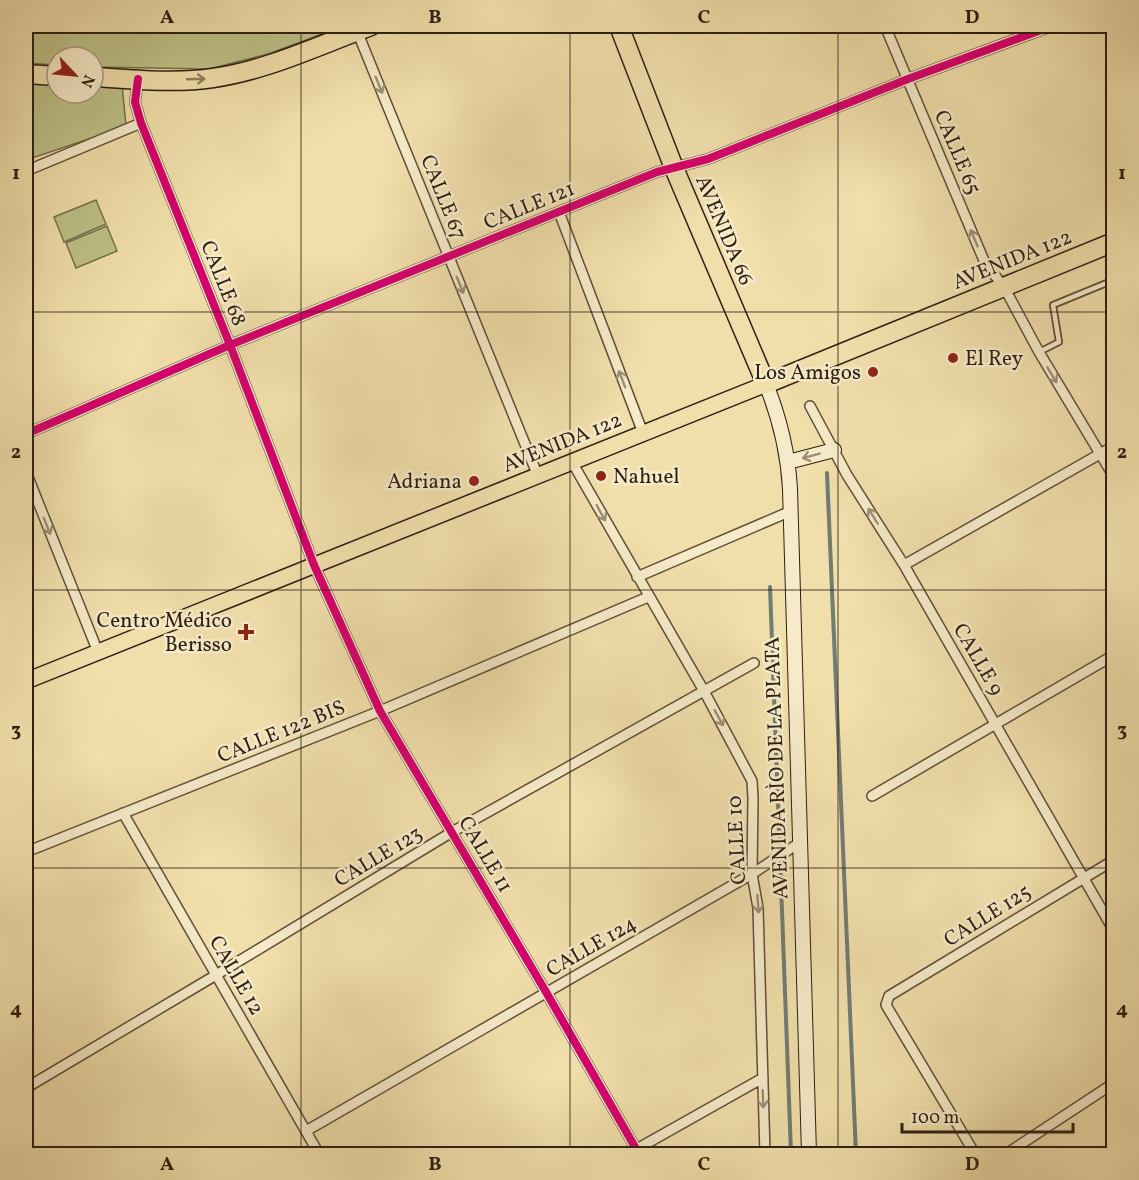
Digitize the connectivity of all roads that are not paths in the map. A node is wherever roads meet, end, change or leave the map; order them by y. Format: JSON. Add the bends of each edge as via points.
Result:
{"nodes":[{"id":1,"x":620,"y":26,"type":"edge"},
{"id":2,"x":885,"y":26,"type":"edge"},
{"id":3,"x":1052,"y":26,"type":"edge"},
{"id":4,"x":364,"y":28,"type":"edge"},
{"id":5,"x":26,"y":74,"type":"edge"},
{"id":6,"x":45,"y":75,"type":"edge"},
{"id":7,"x":105,"y":78,"type":"edge"},
{"id":8,"x":138,"y":79,"type":"junction"},
{"id":9,"x":908,"y":79,"type":"junction"},
{"id":10,"x":141,"y":123,"type":"junction"},
{"id":11,"x":674,"y":168,"type":"junction"},
{"id":12,"x":26,"y":171,"type":"edge"},
{"id":13,"x":559,"y":212,"type":"junction"},
{"id":14,"x":1113,"y":242,"type":"edge"},
{"id":15,"x":449,"y":257,"type":"junction"},
{"id":16,"x":1113,"y":280,"type":"edge"},
{"id":17,"x":1004,"y":287,"type":"junction"},
{"id":18,"x":230,"y":345,"type":"junction"},
{"id":19,"x":1039,"y":352,"type":"junction"},
{"id":20,"x":766,"y":384,"type":"junction"},
{"id":21,"x":810,"y":406,"type":"dead end"},
{"id":22,"x":26,"y":434,"type":"edge"},
{"id":23,"x":643,"y":434,"type":"junction"},
{"id":24,"x":1113,"y":446,"type":"edge"},
{"id":25,"x":834,"y":450,"type":"junction"},
{"id":26,"x":1099,"y":454,"type":"junction"},
{"id":27,"x":572,"y":462,"type":"junction"},
{"id":28,"x":788,"y":462,"type":"junction"},
{"id":29,"x":26,"y":472,"type":"edge"},
{"id":30,"x":537,"y":476,"type":"junction"},
{"id":31,"x":1113,"y":477,"type":"edge"},
{"id":32,"x":791,"y":511,"type":"junction"},
{"id":33,"x":314,"y":565,"type":"junction"},
{"id":34,"x":904,"y":566,"type":"junction"},
{"id":35,"x":637,"y":576,"type":"junction"},
{"id":36,"x":648,"y":597,"type":"junction"},
{"id":37,"x":98,"y":652,"type":"junction"},
{"id":38,"x":1113,"y":655,"type":"edge"},
{"id":39,"x":754,"y":663,"type":"dead end"},
{"id":40,"x":26,"y":681,"type":"edge"},
{"id":41,"x":704,"y":691,"type":"junction"},
{"id":42,"x":380,"y":711,"type":"junction"},
{"id":43,"x":995,"y":724,"type":"junction"},
{"id":44,"x":872,"y":796,"type":"dead end"},
{"id":45,"x":123,"y":813,"type":"junction"},
{"id":46,"x":452,"y":832,"type":"junction"},
{"id":47,"x":799,"y":843,"type":"junction"},
{"id":48,"x":26,"y":852,"type":"edge"},
{"id":49,"x":1113,"y":860,"type":"edge"},
{"id":50,"x":752,"y":874,"type":"junction"},
{"id":51,"x":1083,"y":877,"type":"junction"},
{"id":52,"x":1113,"y":931,"type":"edge"},
{"id":53,"x":216,"y":975,"type":"junction"},
{"id":54,"x":546,"y":992,"type":"junction"},
{"id":55,"x":763,"y":1078,"type":"junction"},
{"id":56,"x":1113,"y":1083,"type":"edge"},
{"id":57,"x":26,"y":1088,"type":"edge"},
{"id":58,"x":306,"y":1131,"type":"junction"},
{"id":59,"x":634,"y":1153,"type":"edge"},
{"id":60,"x":319,"y":1155,"type":"edge"},
{"id":61,"x":765,"y":1155,"type":"edge"},
{"id":62,"x":809,"y":1155,"type":"edge"},
{"id":63,"x":975,"y":1155,"type":"edge"},
{"id":64,"x":1006,"y":1155,"type":"edge"}],
"edges":[{"from":1,"to":11,"type":"highway","name":"AVENIDA 66"},
{"from":2,"to":9,"type":"street","name":"CALLE 65"},
{"from":3,"to":9,"type":"street","name":"CALLE 121"},
{"from":8,"to":4,"type":"highway","one_way":true,"via":[[212,78],[241,72]]},
{"from":4,"to":15,"type":"street","name":"CALLE 67","one_way":true},
{"from":5,"to":6,"type":"highway"},
{"from":7,"to":8,"type":"highway"},
{"from":8,"to":10,"type":"street","name":"CALLE 68","via":[[135,102]]},
{"from":9,"to":11,"type":"street","name":"CALLE 121","via":[[708,159]]},
{"from":17,"to":9,"type":"street","name":"CALLE 65","one_way":true,"via":[[985,263]]},
{"from":10,"to":12,"type":"street"},
{"from":10,"to":18,"type":"street","name":"CALLE 68"},
{"from":11,"to":13,"type":"street","name":"CALLE 121"},
{"from":11,"to":20,"type":"highway","name":"AVENIDA 66"},
{"from":13,"to":15,"type":"street","name":"CALLE 121"},
{"from":23,"to":13,"type":"street","one_way":true},
{"from":14,"to":17,"type":"highway","name":"AVENIDA 122"},
{"from":15,"to":18,"type":"street","name":"CALLE 121"},
{"from":15,"to":30,"type":"street","name":"CALLE 67","one_way":true},
{"from":16,"to":19,"type":"lane","via":[[1053,305],[1059,342]]},
{"from":17,"to":19,"type":"street","name":"CALLE 65"},
{"from":17,"to":20,"type":"highway","name":"AVENIDA 122"},
{"from":18,"to":22,"type":"street","name":"CALLE 121"},
{"from":18,"to":33,"type":"street","name":"CALLE 68"},
{"from":19,"to":26,"type":"street","name":"CALLE 65","one_way":true},
{"from":20,"to":23,"type":"main road","name":"AVENIDA 122"},
{"from":20,"to":28,"type":"main road","name":"AVENIDA RÌO DE LA PLATA","via":[[783,432]]},
{"from":21,"to":25,"type":"street","name":"CALLE 9"},
{"from":23,"to":27,"type":"main road","name":"AVENIDA 122"},
{"from":24,"to":26,"type":"street"},
{"from":25,"to":28,"type":"main road","one_way":true},
{"from":34,"to":25,"type":"street","name":"CALLE 9","one_way":true},
{"from":26,"to":31,"type":"street","name":"CALLE 65"},
{"from":26,"to":34,"type":"street"},
{"from":27,"to":30,"type":"main road","name":"AVENIDA 122"},
{"from":27,"to":35,"type":"street","name":"CALLE 10","one_way":true},
{"from":28,"to":32,"type":"main road","name":"AVENIDA RÌO DE LA PLATA"},
{"from":29,"to":37,"type":"street","one_way":true},
{"from":30,"to":33,"type":"main road","name":"AVENIDA 122"},
{"from":32,"to":35,"type":"street"},
{"from":32,"to":47,"type":"main road","name":"AVENIDA RÌO DE LA PLATA"},
{"from":33,"to":37,"type":"main road","name":"AVENIDA 122"},
{"from":33,"to":42,"type":"street","name":"CALLE 11"},
{"from":34,"to":43,"type":"street","name":"CALLE 9"},
{"from":35,"to":36,"type":"street","name":"CALLE 10"},
{"from":36,"to":41,"type":"street","name":"CALLE 10"},
{"from":36,"to":42,"type":"street","name":"CALLE 122 BIS"},
{"from":37,"to":40,"type":"main road","name":"AVENIDA 122"},
{"from":38,"to":43,"type":"street"},
{"from":39,"to":41,"type":"street","name":"CALLE 123"},
{"from":41,"to":46,"type":"street","name":"CALLE 123"},
{"from":41,"to":50,"type":"street","name":"CALLE 10","one_way":true,"via":[[752,781]]},
{"from":42,"to":45,"type":"street","name":"CALLE 122 BIS"},
{"from":42,"to":46,"type":"street","name":"CALLE 11"},
{"from":43,"to":44,"type":"street"},
{"from":43,"to":51,"type":"street","name":"CALLE 9"},
{"from":45,"to":48,"type":"street","name":"CALLE 122 BIS"},
{"from":45,"to":53,"type":"street","name":"CALLE 12"},
{"from":46,"to":53,"type":"street","name":"CALLE 123"},
{"from":46,"to":54,"type":"street","name":"CALLE 11"},
{"from":47,"to":50,"type":"street","name":"CALLE 124"},
{"from":47,"to":62,"type":"main road","name":"AVENIDA RÌO DE LA PLATA"},
{"from":49,"to":51,"type":"street","name":"CALLE 125"},
{"from":50,"to":54,"type":"street","name":"CALLE 124"},
{"from":50,"to":55,"type":"street","name":"CALLE 10","one_way":true,"via":[[759,908]]},
{"from":51,"to":52,"type":"street","name":"CALLE 9"},
{"from":51,"to":63,"type":"street","name":"CALLE 125","via":[[889,996],[886,1005]]},
{"from":53,"to":57,"type":"street","name":"CALLE 123"},
{"from":53,"to":58,"type":"street","name":"CALLE 12"},
{"from":54,"to":58,"type":"street","name":"CALLE 124"},
{"from":54,"to":59,"type":"street","name":"CALLE 11"},
{"from":55,"to":59,"type":"street"},
{"from":55,"to":61,"type":"street","name":"CALLE 10","one_way":true},
{"from":56,"to":64,"type":"street"},
{"from":58,"to":60,"type":"street","name":"CALLE 12"}]}
